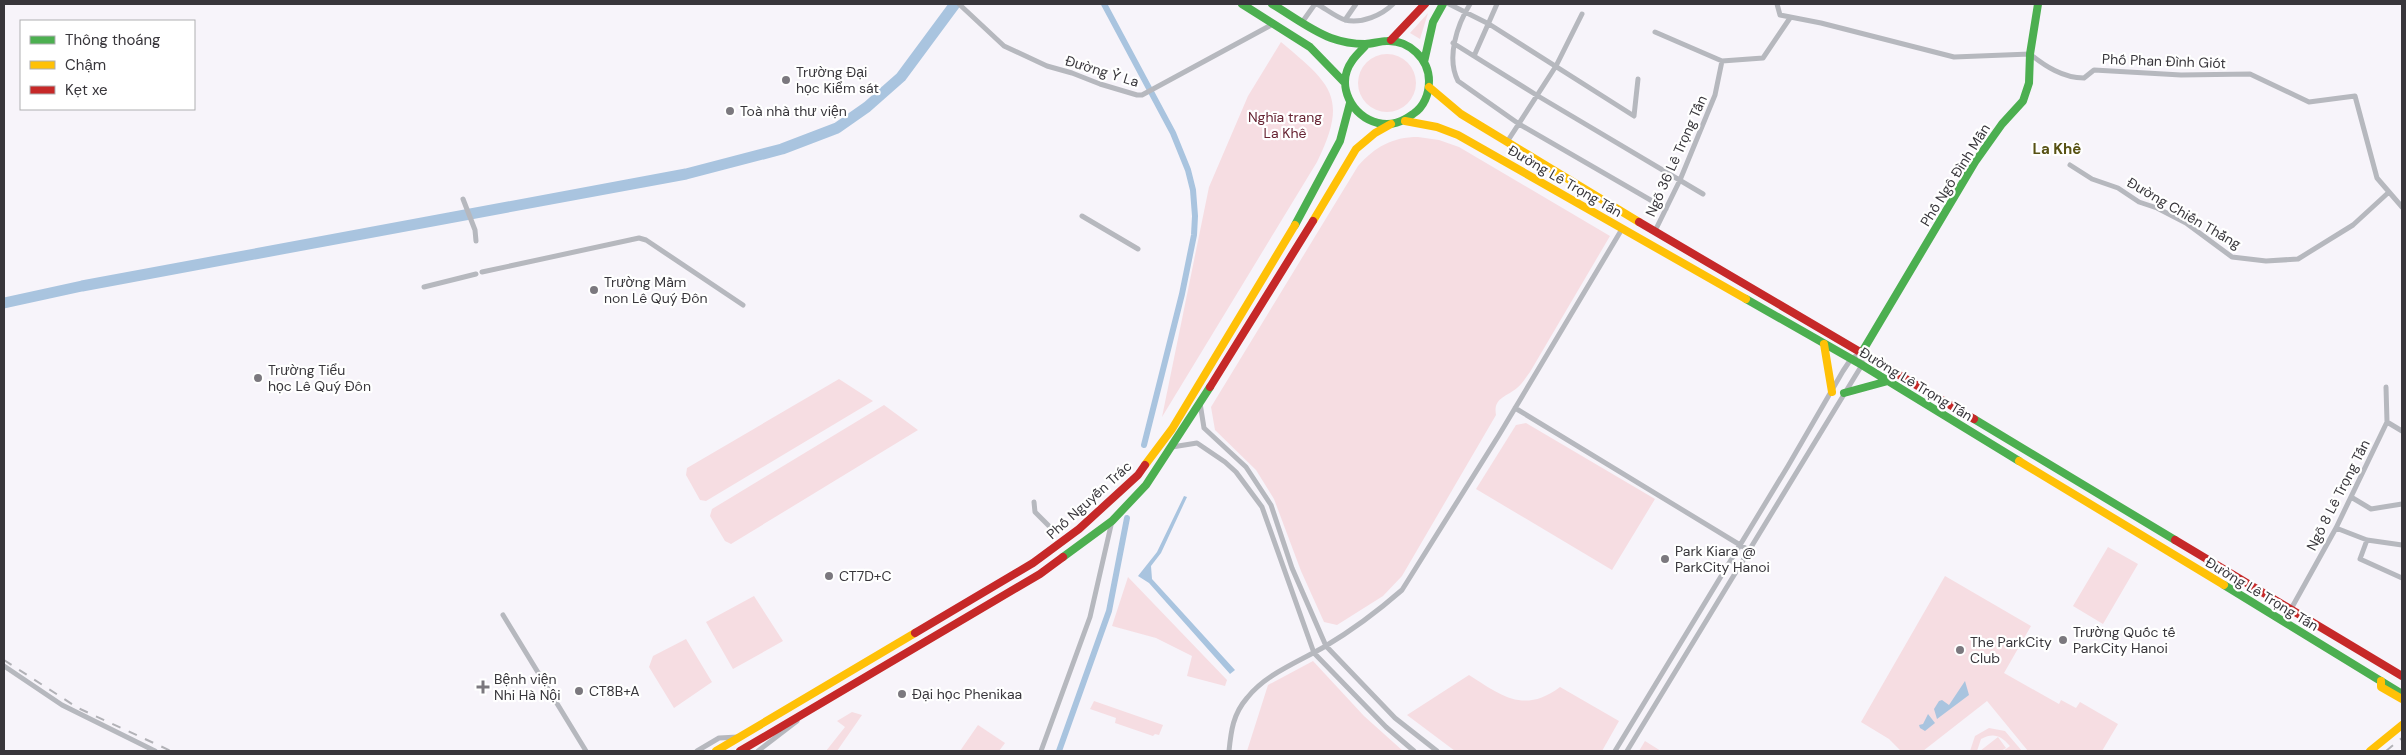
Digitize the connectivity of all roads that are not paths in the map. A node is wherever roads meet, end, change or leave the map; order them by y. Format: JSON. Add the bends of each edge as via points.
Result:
{"nodes":[{"id":1,"x":959,"y":4,"type":"edge"},
{"id":2,"x":1242,"y":4,"type":"edge"},
{"id":3,"x":1272,"y":4,"type":"edge"},
{"id":4,"x":1316,"y":4,"type":"edge"},
{"id":5,"x":1356,"y":4,"type":"edge"},
{"id":6,"x":1393,"y":4,"type":"edge"},
{"id":7,"x":1425,"y":4,"type":"edge"},
{"id":8,"x":1443,"y":4,"type":"edge"},
{"id":9,"x":1449,"y":4,"type":"edge"},
{"id":10,"x":1470,"y":4,"type":"edge"},
{"id":11,"x":1497,"y":4,"type":"edge"},
{"id":12,"x":1777,"y":4,"type":"edge"},
{"id":13,"x":2038,"y":4,"type":"edge"},
{"id":14,"x":1465,"y":11,"type":"junction"},
{"id":15,"x":1582,"y":14,"type":"dead end"},
{"id":16,"x":1790,"y":18,"type":"junction"},
{"id":17,"x":1345,"y":20,"type":"junction"},
{"id":18,"x":1303,"y":22,"type":"junction"},
{"id":19,"x":1273,"y":24,"type":"junction"},
{"id":20,"x":1489,"y":24,"type":"junction"},
{"id":21,"x":1655,"y":32,"type":"dead end"},
{"id":22,"x":1391,"y":40,"type":"junction"},
{"id":23,"x":1453,"y":43,"type":"junction"},
{"id":24,"x":1367,"y":44,"type":"junction"},
{"id":25,"x":2030,"y":54,"type":"junction"},
{"id":26,"x":1474,"y":56,"type":"junction"},
{"id":27,"x":1722,"y":61,"type":"junction"},
{"id":28,"x":1424,"y":62,"type":"junction"},
{"id":29,"x":1556,"y":66,"type":"junction"},
{"id":30,"x":1638,"y":79,"type":"dead end"},
{"id":31,"x":1344,"y":82,"type":"junction"},
{"id":32,"x":1429,"y":87,"type":"junction"},
{"id":33,"x":1538,"y":96,"type":"junction"},
{"id":34,"x":1350,"y":103,"type":"junction"},
{"id":35,"x":1405,"y":121,"type":"junction"},
{"id":36,"x":1391,"y":124,"type":"junction"},
{"id":37,"x":1519,"y":124,"type":"junction"},
{"id":38,"x":1507,"y":142,"type":"junction"},
{"id":39,"x":2070,"y":165,"type":"dead end"},
{"id":40,"x":1680,"y":180,"type":"junction"},
{"id":41,"x":2389,"y":192,"type":"junction"},
{"id":42,"x":1704,"y":194,"type":"dead end"},
{"id":43,"x":462,"y":199,"type":"dead end"},
{"id":44,"x":2402,"y":206,"type":"edge"},
{"id":45,"x":1666,"y":209,"type":"junction"},
{"id":46,"x":1082,"y":216,"type":"dead end"},
{"id":47,"x":1297,"y":222,"type":"junction"},
{"id":48,"x":1307,"y":228,"type":"junction"},
{"id":49,"x":1622,"y":228,"type":"junction"},
{"id":50,"x":1655,"y":231,"type":"junction"},
{"id":51,"x":476,"y":241,"type":"dead end"},
{"id":52,"x":1138,"y":249,"type":"dead end"},
{"id":53,"x":482,"y":272,"type":"dead end"},
{"id":54,"x":476,"y":274,"type":"dead end"},
{"id":55,"x":424,"y":287,"type":"dead end"},
{"id":56,"x":743,"y":305,"type":"dead end"},
{"id":57,"x":1824,"y":344,"type":"junction"},
{"id":58,"x":1862,"y":352,"type":"junction"},
{"id":59,"x":1851,"y":359,"type":"junction"},
{"id":60,"x":1862,"y":365,"type":"junction"},
{"id":61,"x":1888,"y":380,"type":"junction"},
{"id":62,"x":2386,"y":387,"type":"dead end"},
{"id":63,"x":1832,"y":392,"type":"junction"},
{"id":64,"x":1844,"y":393,"type":"junction"},
{"id":65,"x":1200,"y":403,"type":"junction"},
{"id":66,"x":1515,"y":408,"type":"junction"},
{"id":67,"x":2387,"y":422,"type":"junction"},
{"id":68,"x":2402,"y":431,"type":"edge"},
{"id":69,"x":1172,"y":447,"type":"junction"},
{"id":70,"x":2351,"y":497,"type":"junction"},
{"id":71,"x":1034,"y":502,"type":"dead end"},
{"id":72,"x":2402,"y":504,"type":"edge"},
{"id":73,"x":1112,"y":521,"type":"junction"},
{"id":74,"x":2336,"y":528,"type":"junction"},
{"id":75,"x":1052,"y":529,"type":"dead end"},
{"id":76,"x":2367,"y":540,"type":"junction"},
{"id":77,"x":1740,"y":545,"type":"junction"},
{"id":78,"x":2402,"y":545,"type":"edge"},
{"id":79,"x":1750,"y":551,"type":"junction"},
{"id":80,"x":2402,"y":578,"type":"edge"},
{"id":81,"x":2291,"y":609,"type":"junction"},
{"id":82,"x":503,"y":615,"type":"dead end"},
{"id":83,"x":1326,"y":646,"type":"junction"},
{"id":84,"x":1314,"y":652,"type":"junction"},
{"id":85,"x":880,"y":654,"type":"junction"},
{"id":86,"x":886,"y":664,"type":"junction"},
{"id":87,"x":4,"y":666,"type":"edge"},
{"id":88,"x":2402,"y":676,"type":"edge"},
{"id":89,"x":2381,"y":681,"type":"junction"},
{"id":90,"x":2402,"y":694,"type":"edge"},
{"id":91,"x":2402,"y":700,"type":"edge"},
{"id":92,"x":818,"y":705,"type":"junction"},
{"id":93,"x":2402,"y":724,"type":"edge"},
{"id":94,"x":741,"y":737,"type":"junction"},
{"id":95,"x":155,"y":751,"type":"edge"},
{"id":96,"x":586,"y":751,"type":"edge"},
{"id":97,"x":697,"y":751,"type":"edge"},
{"id":98,"x":716,"y":751,"type":"edge"},
{"id":99,"x":740,"y":751,"type":"edge"},
{"id":100,"x":758,"y":751,"type":"edge"},
{"id":101,"x":1041,"y":751,"type":"edge"},
{"id":102,"x":1229,"y":751,"type":"edge"},
{"id":103,"x":1414,"y":751,"type":"edge"},
{"id":104,"x":1437,"y":751,"type":"edge"},
{"id":105,"x":1615,"y":751,"type":"edge"},
{"id":106,"x":1627,"y":751,"type":"edge"},
{"id":107,"x":2370,"y":751,"type":"edge"}],
"edges":[{"from":1,"to":19,"type":"street","name":"Đường Ỷ La","via":[[1010,50],[1114,89],[1142,95]]},
{"from":2,"to":19,"type":"main road"},
{"from":3,"to":18,"type":"main road"},
{"from":4,"to":17,"type":"street"},
{"from":4,"to":18,"type":"street"},
{"from":5,"to":17,"type":"street"},
{"from":6,"to":17,"type":"street","via":[[1375,16]]},
{"from":7,"to":22,"type":"main road"},
{"from":8,"to":28,"type":"main road","via":[[1432,27]]},
{"from":9,"to":14,"type":"street"},
{"from":10,"to":14,"type":"street"},
{"from":11,"to":20,"type":"street"},
{"from":12,"to":16,"type":"street","via":[[1780,15]]},
{"from":13,"to":25,"type":"main road","name":"Phố Ngô Đình Mẫn"},
{"from":14,"to":20,"type":"street"},
{"from":14,"to":23,"type":"street"},
{"from":15,"to":29,"type":"street"},
{"from":16,"to":25,"type":"street","via":[[1954,57]]},
{"from":16,"to":27,"type":"street","via":[[1763,58]]},
{"from":18,"to":24,"type":"main road","via":[[1332,38]]},
{"from":19,"to":31,"type":"main road","via":[[1310,46]]},
{"from":20,"to":26,"type":"street"},
{"from":20,"to":29,"type":"street"},
{"from":21,"to":27,"type":"street"},
{"from":22,"to":24,"type":"main road"},
{"from":22,"to":28,"type":"main road","via":[[1414,50]]},
{"from":23,"to":26,"type":"street"},
{"from":23,"to":37,"type":"street","via":[[1458,81]]},
{"from":24,"to":31,"type":"main road","via":[[1352,58]]},
{"from":25,"to":41,"type":"street","name":"Phố Phan Đình Giót","via":[[2046,67],[2077,78],[2084,78],[2094,70],[2250,74],[2309,102],[2355,96],[2377,178]]},
{"from":25,"to":58,"type":"main road","name":"Phố Ngô Đình Mẫn","via":[[2029,83],[2023,101],[1975,162]]},
{"from":26,"to":33,"type":"street"},
{"from":27,"to":40,"type":"street","name":"Ngõ 36 Lê Trọng Tấn","via":[[1715,96]]},
{"from":28,"to":32,"type":"main road"},
{"from":29,"to":30,"type":"street","via":[[1634,116]]},
{"from":29,"to":33,"type":"street"},
{"from":31,"to":34,"type":"main road"},
{"from":32,"to":35,"type":"main road","via":[[1422,106]]},
{"from":32,"to":38,"type":"main road","name":"Đường Lê Trọng Tấn","via":[[1461,114]]},
{"from":33,"to":37,"type":"street"},
{"from":33,"to":40,"type":"street"},
{"from":34,"to":36,"type":"main road","via":[[1367,120]]},
{"from":34,"to":47,"type":"main road","name":"Phố Nguyễn Trác","via":[[1340,141]]},
{"from":35,"to":36,"type":"main road"},
{"from":35,"to":49,"type":"main road","name":"Đường Lê Trọng Tấn","via":[[1458,135]]},
{"from":36,"to":48,"type":"main road","name":"Phố Nguyễn Trác","via":[[1356,149]]},
{"from":37,"to":38,"type":"street"},
{"from":37,"to":45,"type":"street"},
{"from":38,"to":50,"type":"main road","name":"Đường Lê Trọng Tấn"},
{"from":39,"to":41,"type":"street","name":"Đường Chiến Thắng","via":[[2092,179],[2118,188],[2139,202],[2186,224],[2232,257],[2266,261],[2298,258],[2353,225]]},
{"from":40,"to":42,"type":"street"},
{"from":40,"to":45,"type":"street","name":"Ngõ 36 Lê Trọng Tấn"},
{"from":41,"to":44,"type":"street","name":"Phố Phan Đình Giót"},
{"from":43,"to":51,"type":"street","via":[[475,230]]},
{"from":45,"to":50,"type":"street","name":"Ngõ 36 Lê Trọng Tấn"},
{"from":46,"to":52,"type":"street"},
{"from":47,"to":48,"type":"main road"},
{"from":47,"to":85,"type":"main road","name":"Phố Nguyễn Trác","via":[[1172,429],[1138,475],[1079,529],[1033,564]]},
{"from":48,"to":65,"type":"main road","name":"Phố Nguyễn Trác"},
{"from":49,"to":57,"type":"main road","name":"Đường Lê Trọng Tấn"},
{"from":49,"to":66,"type":"street"},
{"from":50,"to":58,"type":"main road","name":"Đường Lê Trọng Tấn"},
{"from":53,"to":56,"type":"street","via":[[639,238]]},
{"from":54,"to":55,"type":"street"},
{"from":57,"to":59,"type":"main road","name":"Đường Lê Trọng Tấn"},
{"from":57,"to":63,"type":"main road"},
{"from":58,"to":59,"type":"street"},
{"from":58,"to":60,"type":"street"},
{"from":58,"to":81,"type":"main road","name":"Đường Lê Trọng Tấn"},
{"from":59,"to":60,"type":"main road","name":"Đường Lê Trọng Tấn"},
{"from":59,"to":63,"type":"street"},
{"from":60,"to":61,"type":"main road","name":"Đường Lê Trọng Tấn"},
{"from":60,"to":64,"type":"street"},
{"from":61,"to":64,"type":"main road"},
{"from":61,"to":89,"type":"main road","name":"Đường Lê Trọng Tấn"},
{"from":62,"to":67,"type":"street","name":"Ngõ 8 Lê Trọng Tấn"},
{"from":63,"to":77,"type":"street"},
{"from":64,"to":79,"type":"street"},
{"from":65,"to":69,"type":"main road","name":"Phố Nguyễn Trác"},
{"from":65,"to":83,"type":"street","via":[[1204,428],[1246,467],[1271,505],[1292,568]]},
{"from":66,"to":77,"type":"street"},
{"from":66,"to":83,"type":"street","via":[[1402,590],[1385,606]]},
{"from":67,"to":68,"type":"street"},
{"from":67,"to":70,"type":"street","name":"Ngõ 8 Lê Trọng Tấn"},
{"from":69,"to":73,"type":"main road","name":"Phố Nguyễn Trác","via":[[1146,485]]},
{"from":69,"to":84,"type":"street","via":[[1198,443],[1225,462],[1249,488],[1268,522],[1281,567]]},
{"from":70,"to":72,"type":"street","via":[[2371,509]]},
{"from":70,"to":74,"type":"street","name":"Ngõ 8 Lê Trọng Tấn"},
{"from":71,"to":75,"type":"street","via":[[1035,512]]},
{"from":73,"to":86,"type":"main road","name":"Phố Nguyễn Trác","via":[[1040,574]]},
{"from":73,"to":101,"type":"street","via":[[1090,617]]},
{"from":74,"to":76,"type":"street"},
{"from":74,"to":81,"type":"street","name":"Ngõ 8 Lê Trọng Tấn"},
{"from":76,"to":78,"type":"street"},
{"from":76,"to":80,"type":"street","via":[[2360,559]]},
{"from":77,"to":79,"type":"street"},
{"from":77,"to":105,"type":"street"},
{"from":79,"to":106,"type":"street"},
{"from":81,"to":88,"type":"main road","name":"Đường Lê Trọng Tấn"},
{"from":82,"to":96,"type":"street"},
{"from":83,"to":84,"type":"street"},
{"from":83,"to":104,"type":"street","via":[[1395,718]]},
{"from":84,"to":102,"type":"street","via":[[1260,685],[1247,698],[1232,725]]},
{"from":84,"to":103,"type":"street","via":[[1386,727]]},
{"from":85,"to":86,"type":"main road"},
{"from":85,"to":94,"type":"main road","name":"Phố Nguyễn Trác"},
{"from":86,"to":92,"type":"main road","name":"Phố Nguyễn Trác"},
{"from":87,"to":95,"type":"street","via":[[62,706]]},
{"from":89,"to":90,"type":"main road","name":"Đường Lê Trọng Tấn"},
{"from":89,"to":91,"type":"main road","via":[[2381,687]]},
{"from":92,"to":99,"type":"main road","name":"Phố Nguyễn Trác"},
{"from":92,"to":100,"type":"street","name":"Phố Nguyễn Trác"},
{"from":93,"to":107,"type":"main road"},
{"from":94,"to":97,"type":"street","name":"Phố Nguyễn Trác","via":[[719,738]]},
{"from":94,"to":98,"type":"main road","name":"Phố Nguyễn Trác"}]}
